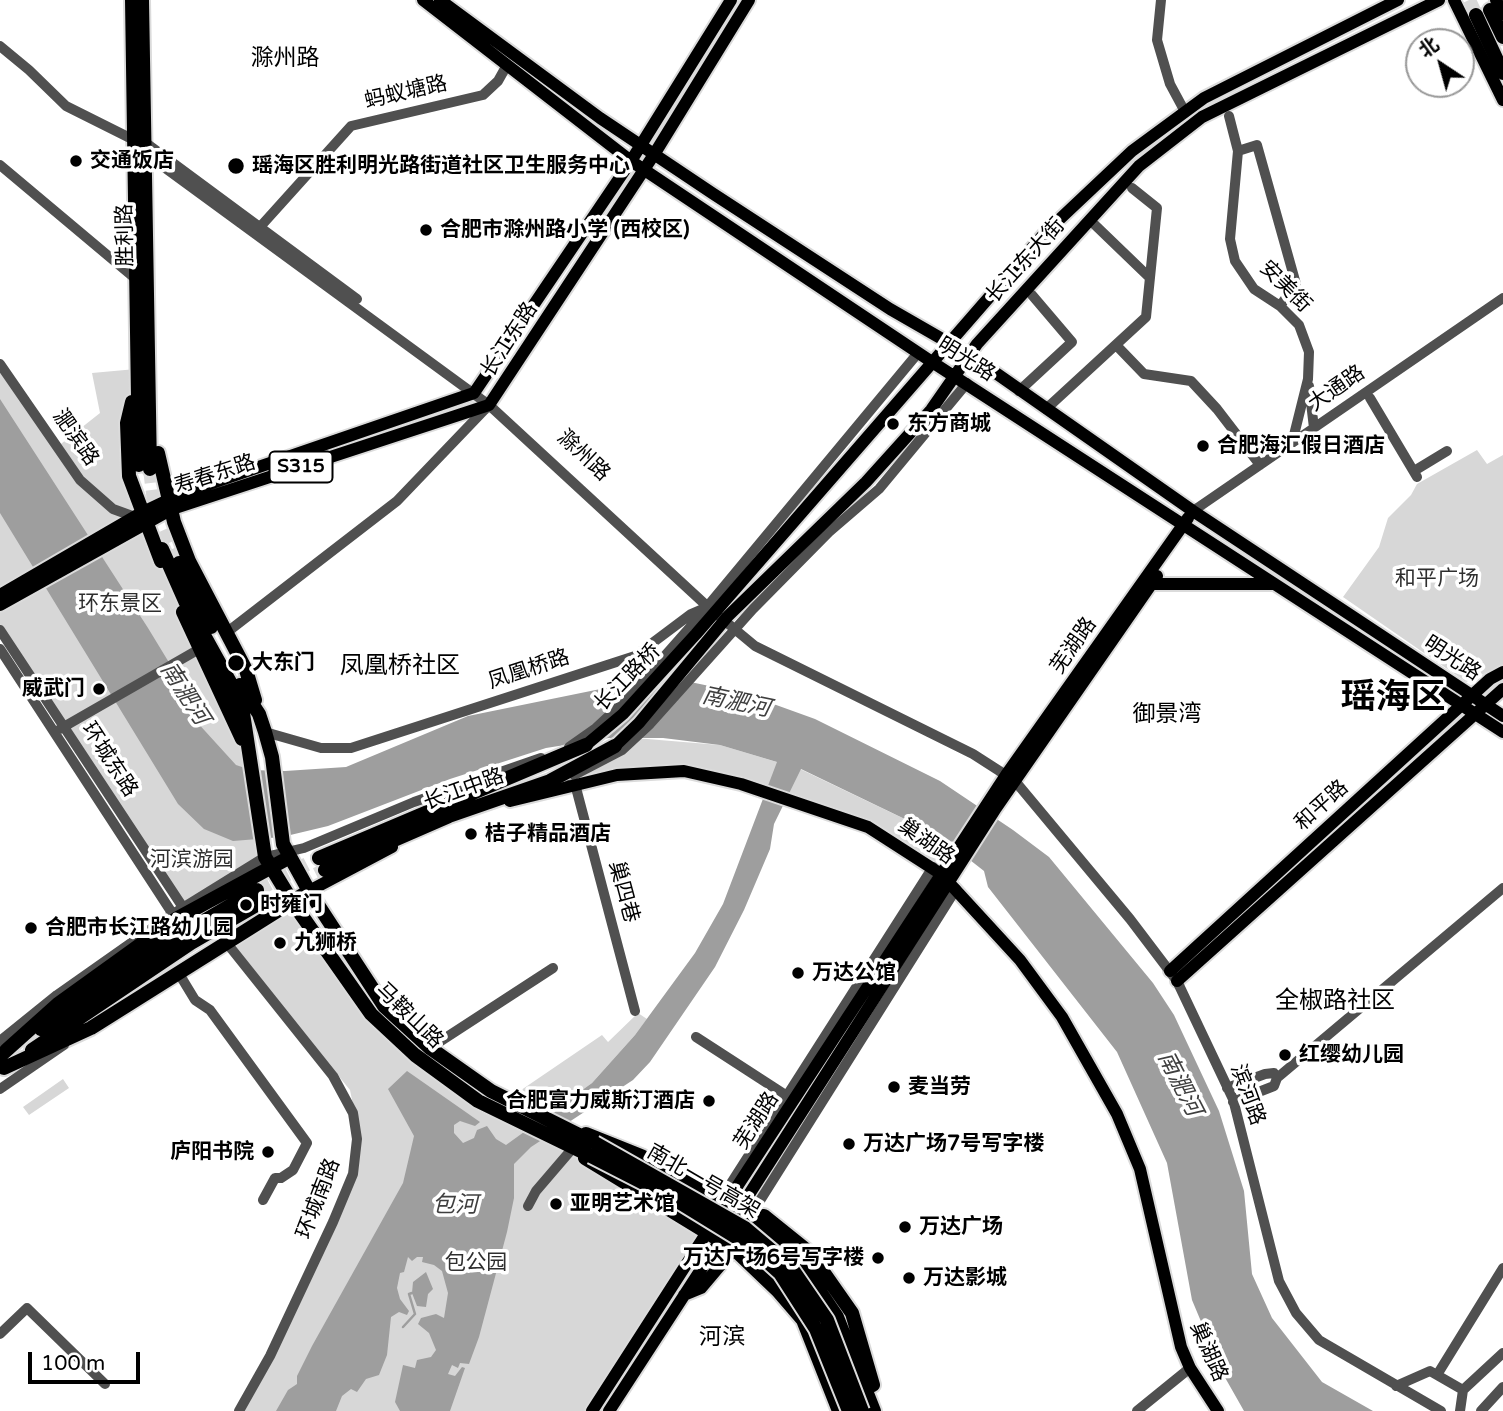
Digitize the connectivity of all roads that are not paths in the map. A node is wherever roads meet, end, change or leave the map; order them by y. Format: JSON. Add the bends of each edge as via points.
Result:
{"nodes":[{"id":1,"x":132,"y":0,"type":"edge"},
{"id":2,"x":142,"y":0,"type":"edge"},
{"id":3,"x":423,"y":0,"type":"edge"},
{"id":4,"x":440,"y":0,"type":"edge"},
{"id":5,"x":731,"y":0,"type":"edge"},
{"id":6,"x":749,"y":0,"type":"edge"},
{"id":7,"x":1161,"y":0,"type":"edge"},
{"id":8,"x":1398,"y":0,"type":"edge"},
{"id":9,"x":1439,"y":0,"type":"edge"},
{"id":10,"x":1454,"y":0,"type":"edge"},
{"id":11,"x":1491,"y":10,"type":"edge"},
{"id":12,"x":1503,"y":37,"type":"edge"},
{"id":13,"x":0,"y":46,"type":"edge"},
{"id":14,"x":507,"y":65,"type":"junction"},
{"id":15,"x":1503,"y":72,"type":"edge"},
{"id":16,"x":1503,"y":100,"type":"edge"},
{"id":17,"x":1184,"y":110,"type":"junction"},
{"id":18,"x":1229,"y":116,"type":"dead end"},
{"id":19,"x":642,"y":145,"type":"junction"},
{"id":20,"x":142,"y":146,"type":"junction"},
{"id":21,"x":1238,"y":151,"type":"junction"},
{"id":22,"x":655,"y":153,"type":"junction"},
{"id":23,"x":631,"y":161,"type":"junction"},
{"id":24,"x":0,"y":166,"type":"edge"},
{"id":25,"x":644,"y":170,"type":"junction"},
{"id":26,"x":1132,"y":188,"type":"dead end"},
{"id":27,"x":1095,"y":225,"type":"dead end"},
{"id":28,"x":260,"y":228,"type":"junction"},
{"id":29,"x":1150,"y":278,"type":"junction"},
{"id":30,"x":137,"y":280,"type":"junction"},
{"id":31,"x":1032,"y":295,"type":"dead end"},
{"id":32,"x":1503,"y":298,"type":"edge"},
{"id":33,"x":1280,"y":306,"type":"junction"},
{"id":34,"x":1503,"y":306,"type":"edge"},
{"id":35,"x":948,"y":342,"type":"junction"},
{"id":36,"x":1116,"y":345,"type":"junction"},
{"id":37,"x":918,"y":353,"type":"junction"},
{"id":38,"x":970,"y":355,"type":"junction"},
{"id":39,"x":932,"y":362,"type":"junction"},
{"id":40,"x":0,"y":364,"type":"edge"},
{"id":41,"x":962,"y":379,"type":"junction"},
{"id":42,"x":1308,"y":379,"type":"junction"},
{"id":43,"x":143,"y":384,"type":"junction"},
{"id":44,"x":477,"y":391,"type":"junction"},
{"id":45,"x":1019,"y":391,"type":"junction"},
{"id":46,"x":1370,"y":398,"type":"junction"},
{"id":47,"x":492,"y":402,"type":"junction"},
{"id":48,"x":1046,"y":409,"type":"junction"},
{"id":49,"x":1314,"y":428,"type":"junction"},
{"id":50,"x":1292,"y":443,"type":"junction"},
{"id":51,"x":1447,"y":451,"type":"dead end"},
{"id":52,"x":1260,"y":465,"type":"junction"},
{"id":53,"x":145,"y":467,"type":"tunnel mouth"},
{"id":54,"x":171,"y":504,"type":"junction"},
{"id":55,"x":1196,"y":513,"type":"junction"},
{"id":56,"x":141,"y":517,"type":"junction"},
{"id":57,"x":1187,"y":526,"type":"junction"},
{"id":58,"x":162,"y":549,"type":"dead end"},
{"id":59,"x":179,"y":563,"type":"tunnel mouth"},
{"id":60,"x":35,"y":580,"type":"junction"},
{"id":61,"x":1152,"y":584,"type":"junction"},
{"id":62,"x":1275,"y":584,"type":"junction"},
{"id":63,"x":0,"y":594,"type":"edge"},
{"id":64,"x":0,"y":605,"type":"edge"},
{"id":65,"x":717,"y":611,"type":"junction"},
{"id":66,"x":737,"y":627,"type":"junction"},
{"id":67,"x":0,"y":630,"type":"edge"},
{"id":68,"x":694,"y":630,"type":"junction"},
{"id":69,"x":226,"y":633,"type":"junction"},
{"id":70,"x":716,"y":642,"type":"junction"},
{"id":71,"x":201,"y":648,"type":"junction"},
{"id":72,"x":0,"y":649,"type":"edge"},
{"id":73,"x":1503,"y":672,"type":"edge"},
{"id":74,"x":1503,"y":689,"type":"edge"},
{"id":75,"x":1472,"y":696,"type":"junction"},
{"id":76,"x":1461,"y":705,"type":"junction"},
{"id":77,"x":1485,"y":705,"type":"junction"},
{"id":78,"x":259,"y":714,"type":"junction"},
{"id":79,"x":1475,"y":714,"type":"junction"},
{"id":80,"x":1503,"y":716,"type":"edge"},
{"id":81,"x":59,"y":730,"type":"junction"},
{"id":82,"x":265,"y":732,"type":"junction"},
{"id":83,"x":1503,"y":732,"type":"edge"},
{"id":84,"x":586,"y":745,"type":"joint"},
{"id":85,"x":619,"y":748,"type":"junction"},
{"id":86,"x":250,"y":756,"type":"junction"},
{"id":87,"x":1011,"y":775,"type":"junction"},
{"id":88,"x":575,"y":784,"type":"junction"},
{"id":89,"x":535,"y":792,"type":"junction"},
{"id":90,"x":495,"y":800,"type":"junction"},
{"id":91,"x":287,"y":851,"type":"junction"},
{"id":92,"x":268,"y":862,"type":"junction"},
{"id":93,"x":945,"y":878,"type":"junction"},
{"id":94,"x":1503,"y":888,"type":"edge"},
{"id":95,"x":309,"y":891,"type":"junction"},
{"id":96,"x":259,"y":897,"type":"tunnel mouth"},
{"id":97,"x":293,"y":904,"type":"junction"},
{"id":98,"x":179,"y":913,"type":"junction"},
{"id":99,"x":226,"y":942,"type":"junction"},
{"id":100,"x":553,"y":968,"type":"dead end"},
{"id":101,"x":178,"y":972,"type":"junction"},
{"id":102,"x":1174,"y":976,"type":"junction"},
{"id":103,"x":635,"y":1011,"type":"dead end"},
{"id":104,"x":91,"y":1028,"type":"junction"},
{"id":105,"x":696,"y":1037,"type":"dead end"},
{"id":106,"x":0,"y":1041,"type":"edge"},
{"id":107,"x":430,"y":1048,"type":"junction"},
{"id":108,"x":1,"y":1063,"type":"edge"},
{"id":109,"x":1276,"y":1077,"type":"junction"},
{"id":110,"x":1227,"y":1088,"type":"junction"},
{"id":111,"x":0,"y":1089,"type":"edge"},
{"id":112,"x":786,"y":1096,"type":"junction"},
{"id":113,"x":1233,"y":1102,"type":"junction"},
{"id":114,"x":532,"y":1119,"type":"junction"},
{"id":115,"x":567,"y":1140,"type":"junction"},
{"id":116,"x":593,"y":1149,"type":"junction"},
{"id":117,"x":263,"y":1200,"type":"dead end"},
{"id":118,"x":528,"y":1206,"type":"dead end"},
{"id":119,"x":734,"y":1207,"type":"junction"},
{"id":120,"x":706,"y":1233,"type":"junction"},
{"id":121,"x":720,"y":1240,"type":"junction"},
{"id":122,"x":734,"y":1249,"type":"junction"},
{"id":123,"x":1503,"y":1268,"type":"edge"},
{"id":124,"x":684,"y":1295,"type":"junction"},
{"id":125,"x":0,"y":1334,"type":"edge"},
{"id":126,"x":1503,"y":1353,"type":"edge"},
{"id":127,"x":1190,"y":1368,"type":"junction"},
{"id":128,"x":1437,"y":1375,"type":"junction"},
{"id":129,"x":105,"y":1384,"type":"dead end"},
{"id":130,"x":1396,"y":1386,"type":"junction"},
{"id":131,"x":1503,"y":1387,"type":"edge"},
{"id":132,"x":1463,"y":1390,"type":"junction"},
{"id":133,"x":239,"y":1411,"type":"edge"},
{"id":134,"x":592,"y":1411,"type":"edge"},
{"id":135,"x":609,"y":1411,"type":"edge"},
{"id":136,"x":839,"y":1411,"type":"edge"},
{"id":137,"x":849,"y":1411,"type":"edge"},
{"id":138,"x":862,"y":1411,"type":"edge"},
{"id":139,"x":878,"y":1411,"type":"edge"},
{"id":140,"x":1137,"y":1411,"type":"edge"},
{"id":141,"x":1218,"y":1411,"type":"edge"},
{"id":142,"x":1441,"y":1411,"type":"edge"},
{"id":143,"x":1460,"y":1411,"type":"edge"},
{"id":144,"x":1481,"y":1411,"type":"edge"}],
"edges":[{"from":1,"to":20,"type":"highway","name":"胜利路"},
{"from":2,"to":20,"type":"highway","name":"胜利路"},
{"from":3,"to":14,"type":"main road","name":"明光路"},
{"from":4,"to":19,"type":"main road","name":"明光路"},
{"from":5,"to":19,"type":"main road","name":"长江东路"},
{"from":6,"to":22,"type":"main road","name":"长江东路"},
{"from":7,"to":17,"type":"street","via":[[1157,40],[1170,84]]},
{"from":8,"to":17,"type":"main road","name":"长江东大街"},
{"from":9,"to":38,"type":"main road","name":"长江东大街","via":[[1202,117],[1139,166]]},
{"from":10,"to":16,"type":"main road"},
{"from":11,"to":12,"type":"highway"},
{"from":11,"to":15,"type":"highway"},
{"from":13,"to":20,"type":"street","via":[[66,106]]},
{"from":14,"to":23,"type":"main road","name":"明光路"},
{"from":14,"to":28,"type":"street","name":"蚂蚁塘路","via":[[483,95],[351,126]]},
{"from":17,"to":35,"type":"main road","name":"长江东大街","via":[[1132,151],[1045,233]]},
{"from":18,"to":21,"type":"street","name":"安美街"},
{"from":19,"to":22,"type":"main road","name":"明光路"},
{"from":19,"to":23,"type":"main road","name":"长江东路"},
{"from":20,"to":28,"type":"street","name":"滁州路"},
{"from":20,"to":30,"type":"highway","name":"胜利路"},
{"from":20,"to":43,"type":"highway","name":"胜利路"},
{"from":20,"to":44,"type":"street","name":"滁州路"},
{"from":21,"to":33,"type":"street","name":"安美街","via":[[1230,239],[1235,261],[1254,289]]},
{"from":21,"to":33,"type":"street","via":[[1257,145],[1296,284]]},
{"from":22,"to":25,"type":"main road","name":"长江东路"},
{"from":22,"to":35,"type":"main road","name":"明光路","via":[[880,303]]},
{"from":23,"to":25,"type":"main road","name":"明光路"},
{"from":23,"to":44,"type":"main road","name":"长江东路"},
{"from":24,"to":30,"type":"street"},
{"from":25,"to":37,"type":"main road","name":"明光路"},
{"from":25,"to":47,"type":"main road","name":"长江东路"},
{"from":26,"to":29,"type":"street","via":[[1157,208]]},
{"from":27,"to":29,"type":"street"},
{"from":28,"to":44,"type":"street","name":"滁州路"},
{"from":29,"to":36,"type":"street","via":[[1146,317]]},
{"from":30,"to":43,"type":"highway","name":"胜利路"},
{"from":31,"to":45,"type":"street","via":[[1072,342]]},
{"from":32,"to":49,"type":"street","name":"大通路"},
{"from":33,"to":42,"type":"street","name":"安美街","via":[[1299,325],[1309,352]]},
{"from":34,"to":46,"type":"street","name":"大通路"},
{"from":35,"to":38,"type":"main road","name":"明光路"},
{"from":35,"to":39,"type":"main road","name":"长江东大街"},
{"from":36,"to":48,"type":"street"},
{"from":36,"to":52,"type":"street","via":[[1143,374],[1191,381]]},
{"from":37,"to":39,"type":"main road","name":"明光路"},
{"from":37,"to":65,"type":"street","via":[[836,449]]},
{"from":38,"to":41,"type":"main road","name":"长江东大街"},
{"from":38,"to":45,"type":"main road","name":"明光路"},
{"from":39,"to":41,"type":"main road","name":"明光路"},
{"from":39,"to":65,"type":"main road","name":"长江东大街"},
{"from":40,"to":56,"type":"street","name":"淝滨路","via":[[80,480],[113,509]]},
{"from":41,"to":57,"type":"main road","name":"明光路"},
{"from":41,"to":65,"type":"main road","name":"长江东大街","via":[[866,482]]},
{"from":41,"to":66,"type":"street","via":[[879,489],[829,532]]},
{"from":42,"to":49,"type":"street"},
{"from":42,"to":50,"type":"street","name":"安美街"},
{"from":43,"to":53,"type":"highway","name":"胜利路"},
{"from":43,"to":54,"type":"highway","via":[[156,394],[159,470]]},
{"from":43,"to":56,"type":"highway","via":[[127,423],[129,476]]},
{"from":44,"to":47,"type":"street","name":"滁州路"},
{"from":44,"to":54,"type":"main road","name":"寿春东路","number":"S315"},
{"from":45,"to":48,"type":"main road","name":"明光路"},
{"from":46,"to":51,"type":"street","via":[[1416,474]]},
{"from":46,"to":55,"type":"street","name":"大通路"},
{"from":47,"to":54,"type":"main road","name":"寿春东路","number":"S315"},
{"from":47,"to":65,"type":"street","name":"滁州路"},
{"from":47,"to":69,"type":"street","name":"长江东路","via":[[397,501]]},
{"from":48,"to":55,"type":"main road","name":"明光路"},
{"from":49,"to":50,"type":"street","name":"大通路"},
{"from":50,"to":52,"type":"street","name":"大通路"},
{"from":52,"to":55,"type":"street","name":"大通路"},
{"from":54,"to":56,"type":"main road","name":"寿春东路","number":"S315"},
{"from":54,"to":69,"type":"highway","via":[[188,561]]},
{"from":55,"to":57,"type":"main road","name":"芜湖路"},
{"from":55,"to":75,"type":"main road","name":"明光路"},
{"from":56,"to":60,"type":"main road","name":"寿春东路","number":"S315"},
{"from":56,"to":71,"type":"highway"},
{"from":57,"to":61,"type":"main road","name":"芜湖路"},
{"from":57,"to":62,"type":"main road","name":"明光路"},
{"from":57,"to":87,"type":"main road","name":"芜湖路"},
{"from":58,"to":86,"type":"highway","via":[[236,693]]},
{"from":59,"to":78,"type":"highway","via":[[230,667]]},
{"from":60,"to":63,"type":"main road"},
{"from":60,"to":64,"type":"main road"},
{"from":61,"to":62,"type":"main road"},
{"from":61,"to":87,"type":"main road","name":"芜湖路"},
{"from":62,"to":76,"type":"main road","name":"明光路"},
{"from":65,"to":66,"type":"street","name":"滁州路"},
{"from":65,"to":68,"type":"main road","name":"长江东大街"},
{"from":65,"to":70,"type":"main road","name":"长江东大街"},
{"from":65,"to":82,"type":"street","name":"凤凰桥路","via":[[691,614],[635,656],[351,748],[321,748]]},
{"from":66,"to":70,"type":"street"},
{"from":66,"to":87,"type":"street","name":"滁州路","via":[[976,749]]},
{"from":67,"to":81,"type":"street","name":"环城东路"},
{"from":68,"to":84,"type":"main road","name":"长江路桥","via":[[623,714]]},
{"from":68,"to":91,"type":"street","via":[[624,702],[567,748]]},
{"from":69,"to":78,"type":"highway","via":[[246,670]]},
{"from":70,"to":85,"type":"main road","name":"长江路桥"},
{"from":71,"to":81,"type":"street"},
{"from":71,"to":86,"type":"highway"},
{"from":72,"to":81,"type":"street","name":"环城东路"},
{"from":73,"to":75,"type":"main road","name":"和平路"},
{"from":74,"to":77,"type":"main road","name":"和平路"},
{"from":75,"to":76,"type":"main road","name":"和平路"},
{"from":75,"to":77,"type":"main road","name":"明光路"},
{"from":76,"to":79,"type":"main road","name":"明光路"},
{"from":76,"to":102,"type":"main road","name":"和平路"},
{"from":77,"to":79,"type":"main road","name":"和平路"},
{"from":77,"to":80,"type":"main road","name":"明光路"},
{"from":78,"to":82,"type":"highway"},
{"from":79,"to":83,"type":"main road","name":"明光路"},
{"from":79,"to":102,"type":"main road","name":"和平路"},
{"from":81,"to":98,"type":"street","name":"环城东路"},
{"from":82,"to":91,"type":"highway"},
{"from":84,"to":90,"type":"highway","name":"长江中路","via":[[322,864]]},
{"from":85,"to":89,"type":"street","via":[[598,765]]},
{"from":85,"to":90,"type":"highway","name":"长江中路","via":[[550,781]]},
{"from":86,"to":92,"type":"highway","name":"马鞍山路"},
{"from":87,"to":93,"type":"main road","name":"芜湖路"},
{"from":87,"to":102,"type":"street","name":"滨河路"},
{"from":88,"to":89,"type":"main road","name":"巢湖路"},
{"from":88,"to":93,"type":"main road","name":"巢湖路","via":[[672,770],[763,791],[868,827]]},
{"from":88,"to":103,"type":"street","name":"巢四巷"},
{"from":89,"to":90,"type":"street"},
{"from":89,"to":95,"type":"main road","name":"巢湖路","via":[[423,832]]},
{"from":91,"to":92,"type":"highway"},
{"from":91,"to":95,"type":"highway","name":"马鞍山路"},
{"from":92,"to":97,"type":"highway","name":"马鞍山路"},
{"from":92,"to":98,"type":"highway"},
{"from":93,"to":112,"type":"street"},
{"from":93,"to":119,"type":"main road","name":"芜湖路"},
{"from":93,"to":127,"type":"main road","name":"巢湖路","via":[[1020,960],[1062,1017],[1117,1114],[1140,1168],[1172,1318]]},
{"from":94,"to":109,"type":"street"},
{"from":95,"to":97,"type":"highway"},
{"from":95,"to":107,"type":"highway","name":"马鞍山路","via":[[384,1006]]},
{"from":96,"to":108,"type":"highway"},
{"from":97,"to":99,"type":"highway"},
{"from":97,"to":114,"type":"highway","name":"马鞍山路","via":[[371,1014],[415,1055],[478,1101]]},
{"from":98,"to":106,"type":"street","via":[[67,987]]},
{"from":98,"to":108,"type":"highway","via":[[58,1004]]},
{"from":99,"to":101,"type":"highway"},
{"from":99,"to":133,"type":"street","name":"环城南路","via":[[333,1076],[352,1113],[357,1139],[356,1162],[333,1222]]},
{"from":100,"to":107,"type":"street"},
{"from":101,"to":104,"type":"highway"},
{"from":101,"to":117,"type":"street","via":[[307,1143],[293,1170],[275,1178]]},
{"from":102,"to":110,"type":"street","name":"滨河路"},
{"from":104,"to":108,"type":"highway"},
{"from":104,"to":111,"type":"street"},
{"from":105,"to":112,"type":"street"},
{"from":107,"to":114,"type":"highway","name":"马鞍山路"},
{"from":109,"to":110,"type":"street","via":[[1265,1074]]},
{"from":109,"to":113,"type":"street","via":[[1273,1086]]},
{"from":110,"to":113,"type":"street","name":"滨河路"},
{"from":112,"to":119,"type":"street"},
{"from":113,"to":130,"type":"street","name":"滨河路","via":[[1279,1281],[1296,1313],[1319,1340]]},
{"from":114,"to":115,"type":"highway","name":"马鞍山路"},
{"from":115,"to":116,"type":"highway","name":"马鞍山路"},
{"from":115,"to":118,"type":"street"},
{"from":115,"to":119,"type":"highway","via":[[603,1139]]},
{"from":115,"to":120,"type":"highway"},
{"from":116,"to":137,"type":"highway","name":"南北一号高架","bridge":true,"via":[[748,1245],[779,1273],[816,1329]]},
{"from":116,"to":138,"type":"highway","name":"南北一号高架","bridge":true,"via":[[745,1228],[790,1266],[827,1320]]},
{"from":119,"to":120,"type":"main road","name":"芜湖路"},
{"from":119,"to":121,"type":"main road","name":"芜湖路"},
{"from":119,"to":139,"type":"highway","via":[[802,1265],[837,1317]]},
{"from":120,"to":121,"type":"highway"},
{"from":120,"to":134,"type":"main road","name":"芜湖路"},
{"from":121,"to":122,"type":"highway"},
{"from":121,"to":124,"type":"main road","name":"芜湖路"},
{"from":122,"to":124,"type":"main road","via":[[701,1288]]},
{"from":122,"to":136,"type":"highway","via":[[803,1320]]},
{"from":123,"to":128,"type":"street"},
{"from":124,"to":135,"type":"main road","name":"芜湖路"},
{"from":125,"to":129,"type":"street","via":[[27,1308]]},
{"from":126,"to":132,"type":"street"},
{"from":127,"to":140,"type":"street"},
{"from":127,"to":141,"type":"main road","name":"巢湖路"},
{"from":128,"to":130,"type":"street","via":[[1430,1371]]},
{"from":128,"to":132,"type":"street"},
{"from":130,"to":142,"type":"street","name":"滨河路"},
{"from":131,"to":144,"type":"street"},
{"from":132,"to":143,"type":"street"}]}
